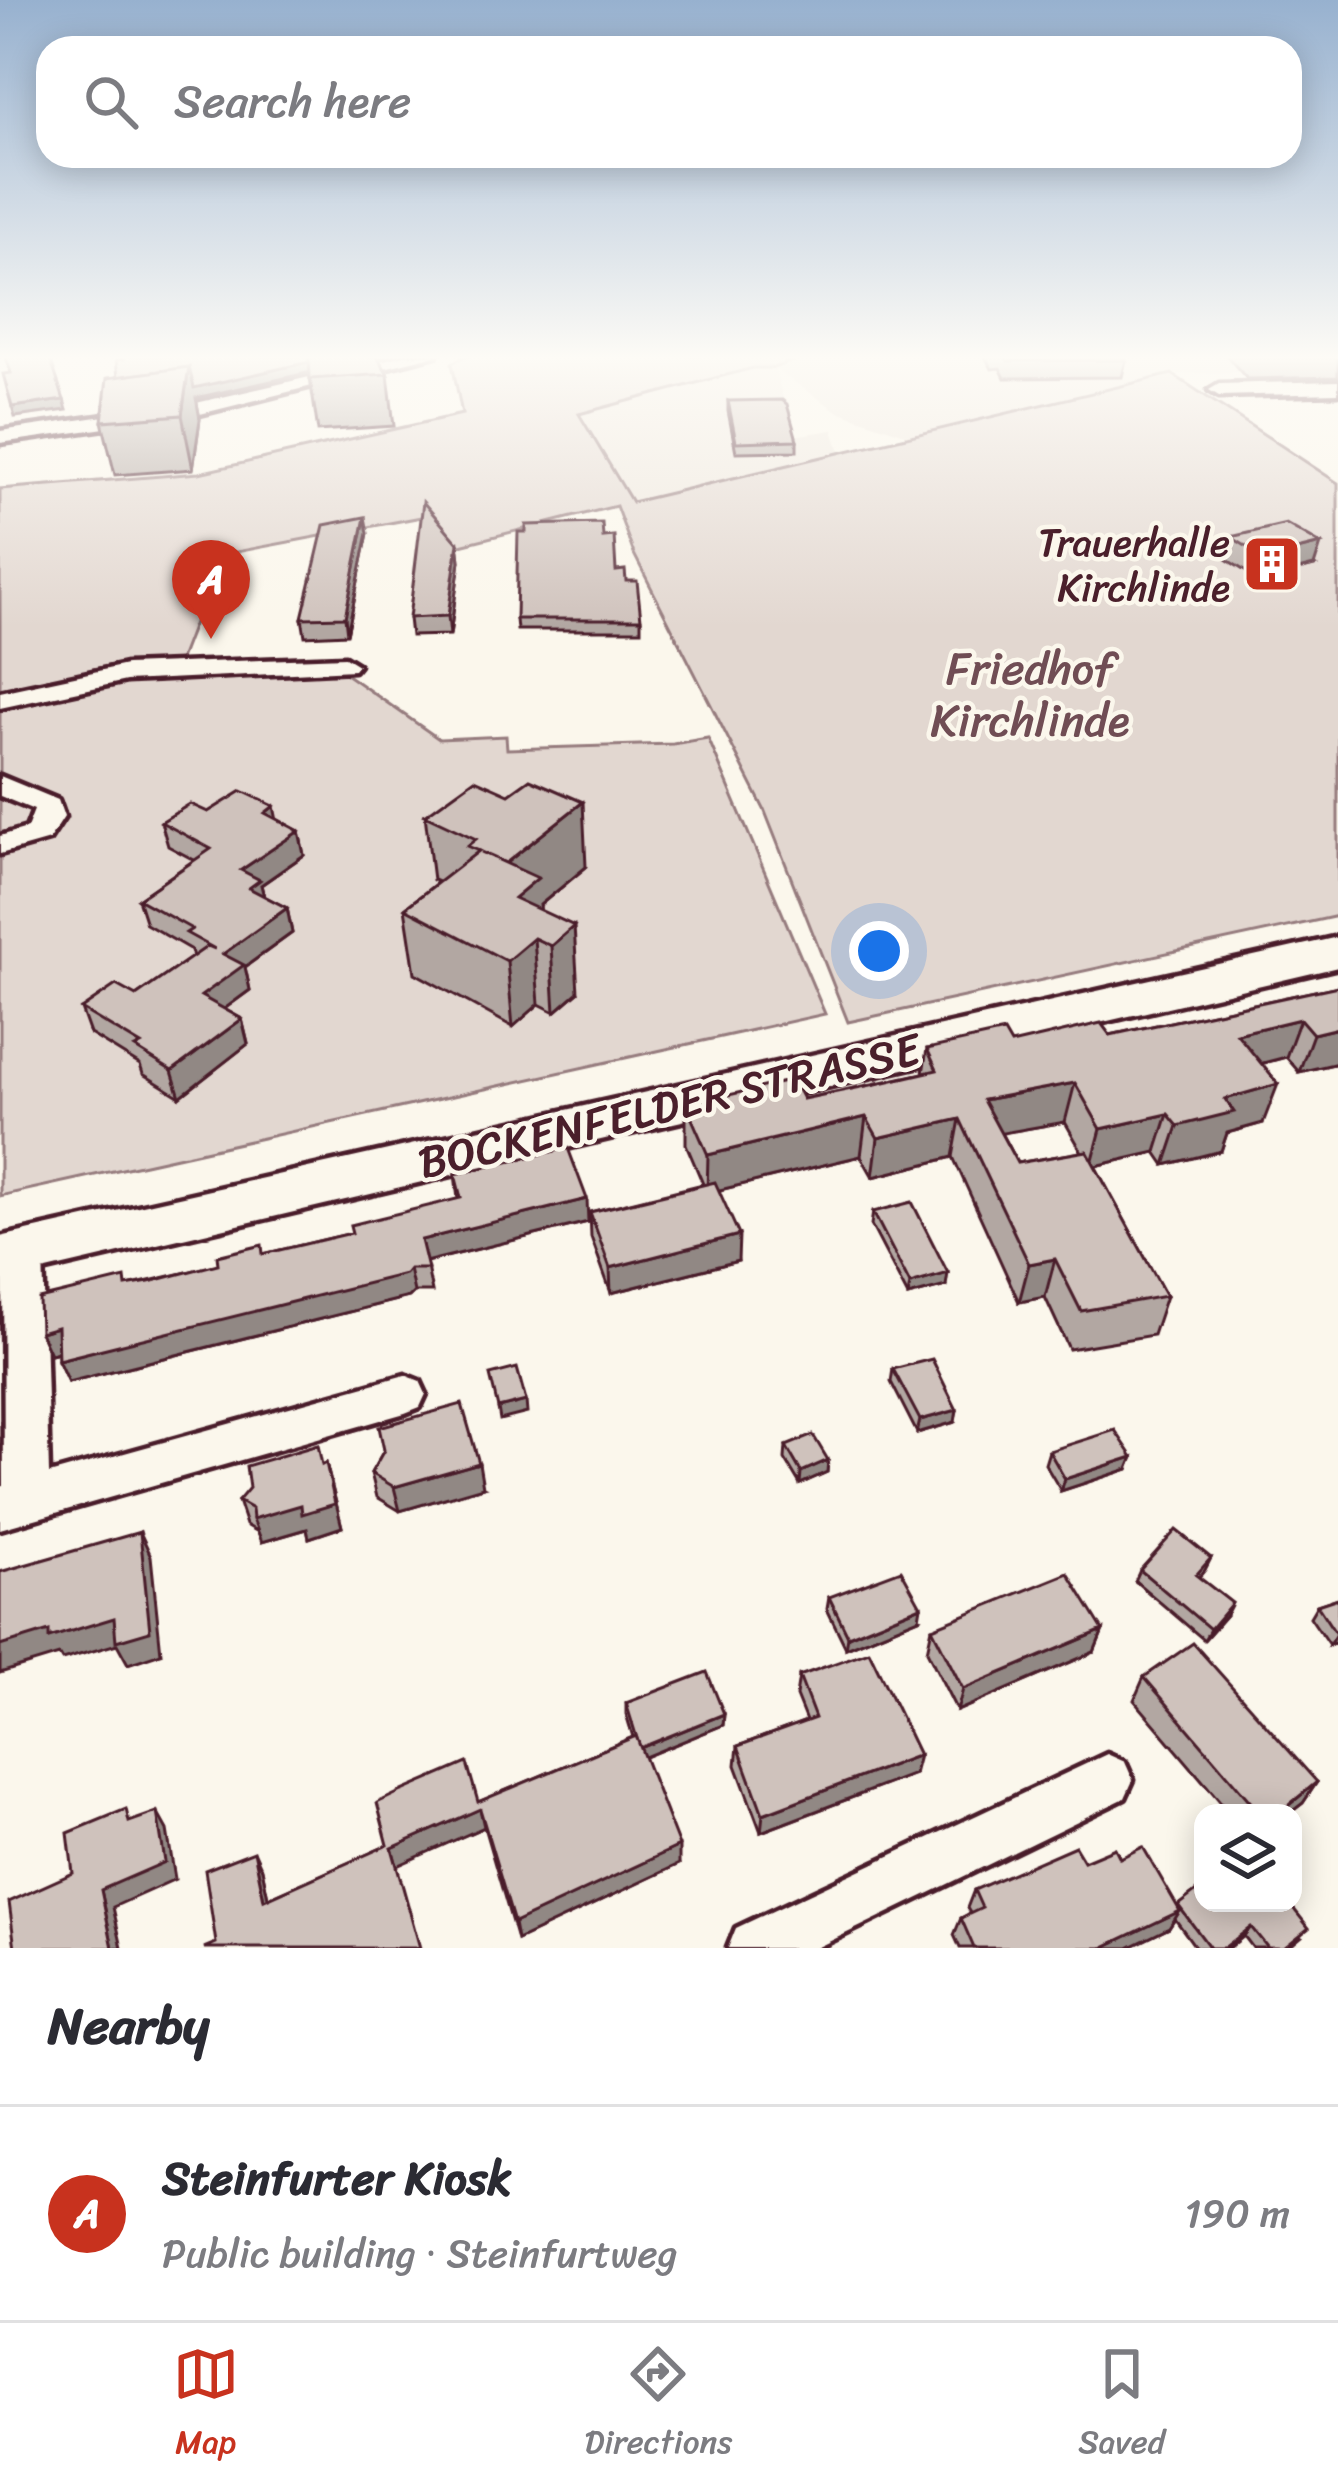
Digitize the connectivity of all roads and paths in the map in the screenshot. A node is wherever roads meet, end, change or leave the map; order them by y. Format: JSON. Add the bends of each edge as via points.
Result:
{"nodes":[{"id":1,"x":345,"y":665,"type":"dead end"},
{"id":2,"x":0,"y":700,"type":"edge"},
{"id":3,"x":0,"y":785,"type":"edge"},
{"id":4,"x":0,"y":845,"type":"edge"},
{"id":5,"x":1338,"y":952,"type":"edge"},
{"id":6,"x":12,"y":1256,"type":"edge"},
{"id":7,"x":405,"y":1394,"type":"dead end"},
{"id":8,"x":14,"y":1504,"type":"edge"},
{"id":9,"x":1107,"y":1780,"type":"dead end"},
{"id":10,"x":756,"y":1948,"type":"edge"}],
"edges":[{"from":1,"to":2,"type":"street","via":[[126,673]]},
{"from":3,"to":4,"type":"street","via":[[40,799],[49,817],[38,834]]},
{"from":5,"to":6,"type":"main road","name":"BOCKENFELDER STRASSE"},
{"from":6,"to":8,"type":"street"},
{"from":7,"to":8,"type":"street"},
{"from":9,"to":10,"type":"street"}]}
